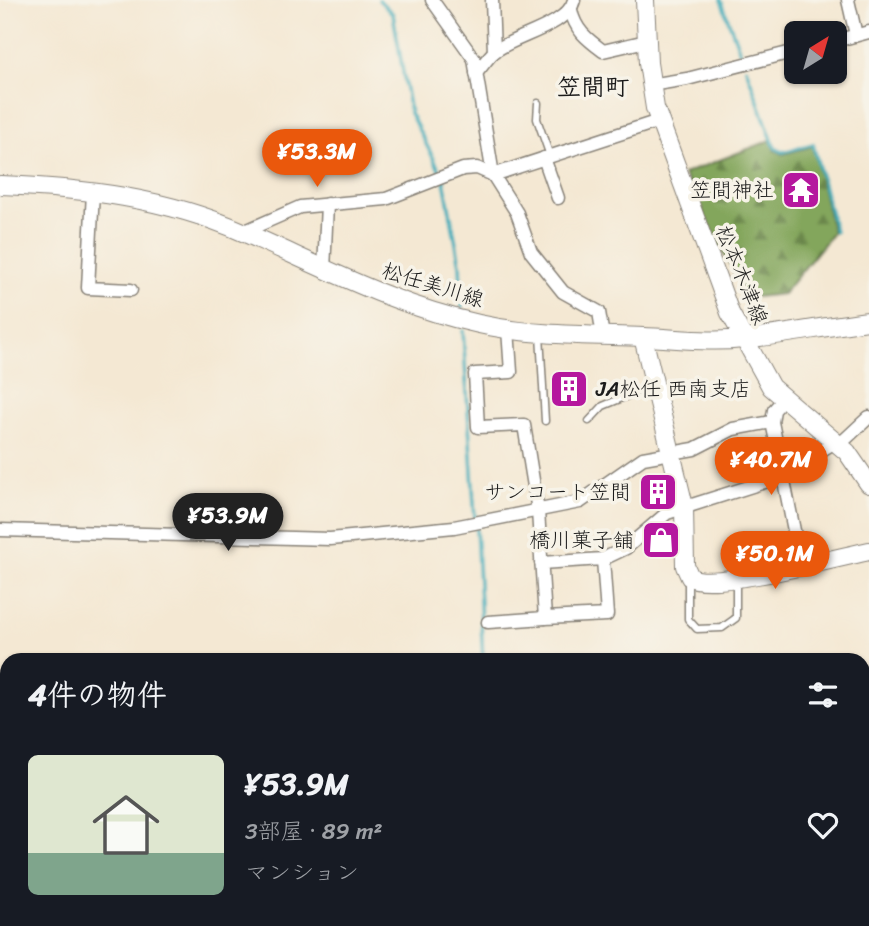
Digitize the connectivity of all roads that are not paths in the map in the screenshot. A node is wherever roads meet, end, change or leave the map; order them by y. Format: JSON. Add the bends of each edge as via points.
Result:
{"nodes":[{"id":1,"x":432,"y":0,"type":"edge"},
{"id":2,"x":492,"y":0,"type":"edge"},
{"id":3,"x":645,"y":0,"type":"edge"},
{"id":4,"x":848,"y":0,"type":"edge"},
{"id":5,"x":573,"y":5,"type":"edge"},
{"id":6,"x":863,"y":34,"type":"edge"},
{"id":7,"x":646,"y":41,"type":"junction"},
{"id":8,"x":494,"y":52,"type":"junction"},
{"id":9,"x":784,"y":54,"type":"edge"},
{"id":10,"x":476,"y":73,"type":"junction"},
{"id":11,"x":650,"y":85,"type":"junction"},
{"id":12,"x":538,"y":103,"type":"dead end"},
{"id":13,"x":659,"y":121,"type":"junction"},
{"id":14,"x":547,"y":157,"type":"junction"},
{"id":15,"x":493,"y":175,"type":"junction"},
{"id":16,"x":0,"y":185,"type":"edge"},
{"id":17,"x":93,"y":192,"type":"junction"},
{"id":18,"x":558,"y":198,"type":"dead end"},
{"id":19,"x":327,"y":204,"type":"junction"},
{"id":20,"x":243,"y":232,"type":"junction"},
{"id":21,"x":324,"y":271,"type":"junction"},
{"id":22,"x":131,"y":290,"type":"dead end"},
{"id":23,"x":869,"y":321,"type":"edge"},
{"id":24,"x":508,"y":329,"type":"junction"},
{"id":25,"x":540,"y":334,"type":"junction"},
{"id":26,"x":603,"y":336,"type":"junction"},
{"id":27,"x":643,"y":337,"type":"junction"},
{"id":28,"x":744,"y":339,"type":"junction"},
{"id":29,"x":651,"y":386,"type":"dead end"},
{"id":30,"x":783,"y":400,"type":"junction"},
{"id":31,"x":869,"y":418,"type":"edge"},
{"id":32,"x":545,"y":421,"type":"dead end"},
{"id":33,"x":589,"y":421,"type":"dead end"},
{"id":34,"x":772,"y":422,"type":"junction"},
{"id":35,"x":837,"y":444,"type":"junction"},
{"id":36,"x":671,"y":453,"type":"junction"},
{"id":37,"x":782,"y":475,"type":"junction"},
{"id":38,"x":869,"y":484,"type":"edge"},
{"id":39,"x":684,"y":506,"type":"junction"},
{"id":40,"x":538,"y":511,"type":"junction"},
{"id":41,"x":0,"y":530,"type":"edge"},
{"id":42,"x":869,"y":551,"type":"edge"},
{"id":43,"x":603,"y":559,"type":"junction"},
{"id":44,"x":541,"y":563,"type":"junction"},
{"id":45,"x":801,"y":565,"type":"junction"},
{"id":46,"x":690,"y":577,"type":"junction"},
{"id":47,"x":736,"y":578,"type":"junction"},
{"id":48,"x":545,"y":618,"type":"junction"},
{"id":49,"x":488,"y":622,"type":"dead end"}],
"edges":[{"from":1,"to":10,"type":"street","via":[[474,59]]},
{"from":2,"to":8,"type":"street"},
{"from":3,"to":7,"type":"main road","name":"松本木津線"},
{"from":4,"to":6,"type":"street"},
{"from":5,"to":7,"type":"street","via":[[574,24],[603,51]]},
{"from":5,"to":8,"type":"street"},
{"from":7,"to":11,"type":"main road","name":"松本木津線"},
{"from":8,"to":10,"type":"street"},
{"from":9,"to":11,"type":"street"},
{"from":10,"to":15,"type":"street"},
{"from":11,"to":13,"type":"main road","name":"松本木津線"},
{"from":12,"to":14,"type":"lane","via":[[537,119]]},
{"from":13,"to":14,"type":"street"},
{"from":13,"to":28,"type":"main road","name":"松本木津線"},
{"from":14,"to":15,"type":"street"},
{"from":14,"to":18,"type":"street"},
{"from":15,"to":19,"type":"street","via":[[477,168],[463,169],[386,199]]},
{"from":15,"to":26,"type":"street","via":[[517,213],[539,264],[563,292],[598,312]]},
{"from":16,"to":17,"type":"main road","name":"松任美川線"},
{"from":17,"to":20,"type":"main road","name":"松任美川線","via":[[137,198]]},
{"from":17,"to":22,"type":"street","via":[[88,288]]},
{"from":19,"to":20,"type":"street","via":[[300,207]]},
{"from":19,"to":21,"type":"street"},
{"from":20,"to":21,"type":"main road","name":"松任美川線"},
{"from":21,"to":24,"type":"main road","name":"松任美川線","via":[[418,306]]},
{"from":23,"to":28,"type":"main road","name":"松任美川線"},
{"from":24,"to":25,"type":"main road","name":"松任美川線"},
{"from":24,"to":40,"type":"street","via":[[511,372],[475,374],[478,428],[524,425]]},
{"from":25,"to":26,"type":"main road","name":"松任美川線"},
{"from":25,"to":32,"type":"lane"},
{"from":26,"to":27,"type":"main road","name":"松任美川線"},
{"from":27,"to":28,"type":"main road","name":"松任美川線"},
{"from":27,"to":36,"type":"main road"},
{"from":28,"to":30,"type":"main road","name":"松本木津線"},
{"from":29,"to":33,"type":"lane","via":[[603,406]]},
{"from":30,"to":34,"type":"street","via":[[774,410]]},
{"from":30,"to":35,"type":"main road","name":"松本木津線"},
{"from":31,"to":35,"type":"street"},
{"from":34,"to":36,"type":"street","via":[[733,429],[694,450]]},
{"from":34,"to":37,"type":"street"},
{"from":35,"to":37,"type":"street"},
{"from":35,"to":38,"type":"main road","name":"松本木津線"},
{"from":36,"to":39,"type":"main road"},
{"from":36,"to":40,"type":"street","via":[[637,462],[580,502]]},
{"from":37,"to":39,"type":"street"},
{"from":37,"to":45,"type":"street"},
{"from":39,"to":43,"type":"street"},
{"from":39,"to":46,"type":"main road","via":[[685,566]]},
{"from":40,"to":41,"type":"street","via":[[454,527],[330,539]]},
{"from":40,"to":44,"type":"street"},
{"from":42,"to":45,"type":"main road"},
{"from":43,"to":44,"type":"street"},
{"from":43,"to":48,"type":"street","via":[[607,615]]},
{"from":44,"to":48,"type":"street"},
{"from":45,"to":47,"type":"main road"},
{"from":46,"to":47,"type":"main road","via":[[700,581]]},
{"from":46,"to":47,"type":"lane","via":[[685,581],[688,619],[697,629],[722,628],[736,618]]},
{"from":48,"to":49,"type":"street"}]}
